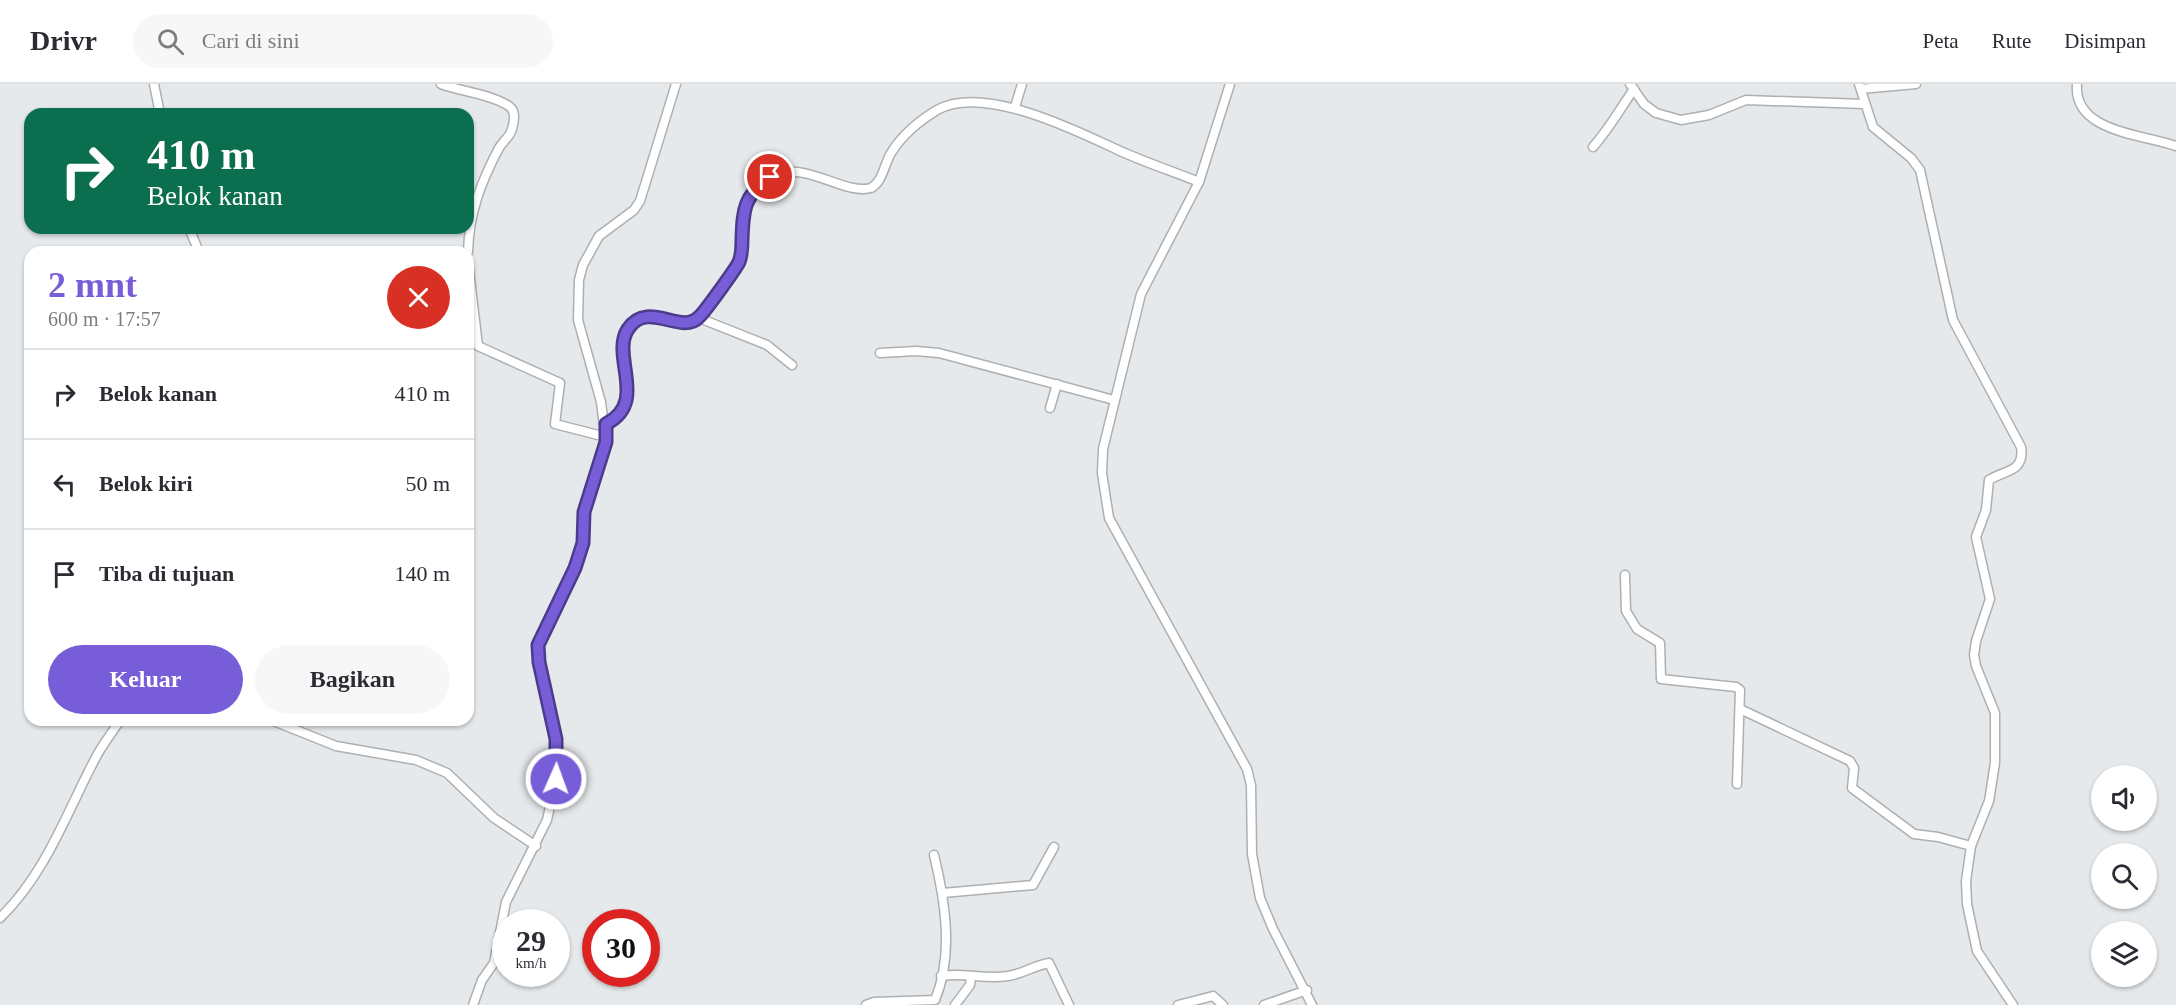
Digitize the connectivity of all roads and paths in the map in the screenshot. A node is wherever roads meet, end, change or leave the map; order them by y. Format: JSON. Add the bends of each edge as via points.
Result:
{"nodes":[{"id":1,"x":154,"y":84,"type":"edge"},
{"id":2,"x":441,"y":84,"type":"edge"},
{"id":3,"x":676,"y":84,"type":"edge"},
{"id":4,"x":1022,"y":84,"type":"edge"},
{"id":5,"x":1230,"y":84,"type":"edge"},
{"id":6,"x":1916,"y":84,"type":"edge"},
{"id":7,"x":2076,"y":84,"type":"edge"},
{"id":8,"x":1632,"y":86,"type":"edge"},
{"id":9,"x":1860,"y":87,"type":"edge"},
{"id":10,"x":1865,"y":104,"type":"junction"},
{"id":11,"x":1015,"y":107,"type":"junction"},
{"id":12,"x":159,"y":108,"type":"edge"},
{"id":13,"x":2176,"y":146,"type":"edge"},
{"id":14,"x":1593,"y":147,"type":"dead end"},
{"id":15,"x":1199,"y":182,"type":"junction"},
{"id":16,"x":474,"y":204,"type":"edge"},
{"id":17,"x":474,"y":314,"type":"edge"},
{"id":18,"x":699,"y":318,"type":"junction"},
{"id":19,"x":880,"y":353,"type":"dead end"},
{"id":20,"x":792,"y":365,"type":"dead end"},
{"id":21,"x":1057,"y":384,"type":"junction"},
{"id":22,"x":1114,"y":400,"type":"junction"},
{"id":23,"x":1050,"y":408,"type":"dead end"},
{"id":24,"x":606,"y":424,"type":"junction"},
{"id":25,"x":606,"y":436,"type":"junction"},
{"id":26,"x":1625,"y":575,"type":"dead end"},
{"id":27,"x":1740,"y":709,"type":"junction"},
{"id":28,"x":116,"y":726,"type":"edge"},
{"id":29,"x":286,"y":726,"type":"edge"},
{"id":30,"x":1737,"y":784,"type":"dead end"},
{"id":31,"x":536,"y":846,"type":"junction"},
{"id":32,"x":1054,"y":846,"type":"dead end"},
{"id":33,"x":1971,"y":846,"type":"junction"},
{"id":34,"x":934,"y":855,"type":"dead end"},
{"id":35,"x":943,"y":893,"type":"junction"},
{"id":36,"x":0,"y":918,"type":"edge"},
{"id":37,"x":941,"y":976,"type":"junction"},
{"id":38,"x":971,"y":977,"type":"junction"},
{"id":39,"x":1307,"y":990,"type":"junction"},
{"id":40,"x":473,"y":1005,"type":"edge"},
{"id":41,"x":866,"y":1005,"type":"edge"},
{"id":42,"x":955,"y":1005,"type":"edge"},
{"id":43,"x":1069,"y":1005,"type":"edge"},
{"id":44,"x":1178,"y":1005,"type":"edge"},
{"id":45,"x":1223,"y":1005,"type":"edge"},
{"id":46,"x":1264,"y":1005,"type":"edge"},
{"id":47,"x":1312,"y":1005,"type":"edge"},
{"id":48,"x":2013,"y":1005,"type":"edge"}],
"edges":[{"from":1,"to":12,"type":"street"},
{"from":2,"to":16,"type":"street","via":[[502,102],[514,112],[512,131],[500,146]]},
{"from":3,"to":24,"type":"street","via":[[640,201],[599,236],[579,280],[578,320]]},
{"from":4,"to":11,"type":"street"},
{"from":5,"to":15,"type":"street"},
{"from":6,"to":9,"type":"street"},
{"from":7,"to":13,"type":"street","via":[[2081,109],[2096,122]]},
{"from":8,"to":10,"type":"street","via":[[1656,113],[1681,120],[1709,115],[1746,100]]},
{"from":8,"to":14,"type":"street","via":[[1607,131]]},
{"from":9,"to":10,"type":"street"},
{"from":10,"to":33,"type":"street","via":[[1873,127],[1920,170],[1953,320],[2022,454],[2016,469],[1989,480],[1986,510],[1977,531],[1990,599],[1974,655],[1997,721],[1992,788]]},
{"from":11,"to":15,"type":"street"},
{"from":11,"to":18,"type":"street","via":[[978,102],[940,108],[900,141],[871,188],[860,189],[802,173],[770,177],[744,204],[740,261]]},
{"from":15,"to":22,"type":"street","via":[[1141,294]]},
{"from":17,"to":25,"type":"street","via":[[478,346],[560,383],[555,424]]},
{"from":18,"to":20,"type":"street","via":[[767,345]]},
{"from":18,"to":24,"type":"street","via":[[684,322],[651,316],[641,318],[627,330],[624,409]]},
{"from":19,"to":21,"type":"street","via":[[939,353]]},
{"from":21,"to":22,"type":"street"},
{"from":21,"to":23,"type":"street"},
{"from":22,"to":39,"type":"street","via":[[1102,462],[1109,518],[1242,758],[1251,785],[1251,837],[1260,898]]},
{"from":24,"to":25,"type":"street"},
{"from":25,"to":31,"type":"street","via":[[584,512],[583,543],[575,568],[538,645],[556,739],[556,763],[547,820]]},
{"from":26,"to":27,"type":"street","via":[[1626,611],[1637,629],[1660,643],[1661,679],[1736,687],[1740,690]]},
{"from":27,"to":30,"type":"street"},
{"from":27,"to":33,"type":"street","via":[[1850,761],[1854,768],[1852,788],[1914,834]]},
{"from":28,"to":36,"type":"street","via":[[95,758],[47,855]]},
{"from":29,"to":31,"type":"street","via":[[336,746],[416,760],[447,773],[494,818]]},
{"from":31,"to":40,"type":"street","via":[[506,902],[494,963],[482,980]]},
{"from":32,"to":35,"type":"street","via":[[1033,885]]},
{"from":33,"to":48,"type":"street","via":[[1966,881],[1972,935],[1984,964]]},
{"from":34,"to":35,"type":"street"},
{"from":35,"to":37,"type":"street","via":[[946,926]]},
{"from":37,"to":38,"type":"street"},
{"from":37,"to":41,"type":"street","via":[[935,999]]},
{"from":38,"to":42,"type":"street","via":[[970,986]]},
{"from":38,"to":43,"type":"street","via":[[1008,976],[1049,963]]},
{"from":39,"to":46,"type":"street"},
{"from":39,"to":47,"type":"street"},
{"from":44,"to":45,"type":"street","via":[[1213,996]]}]}
